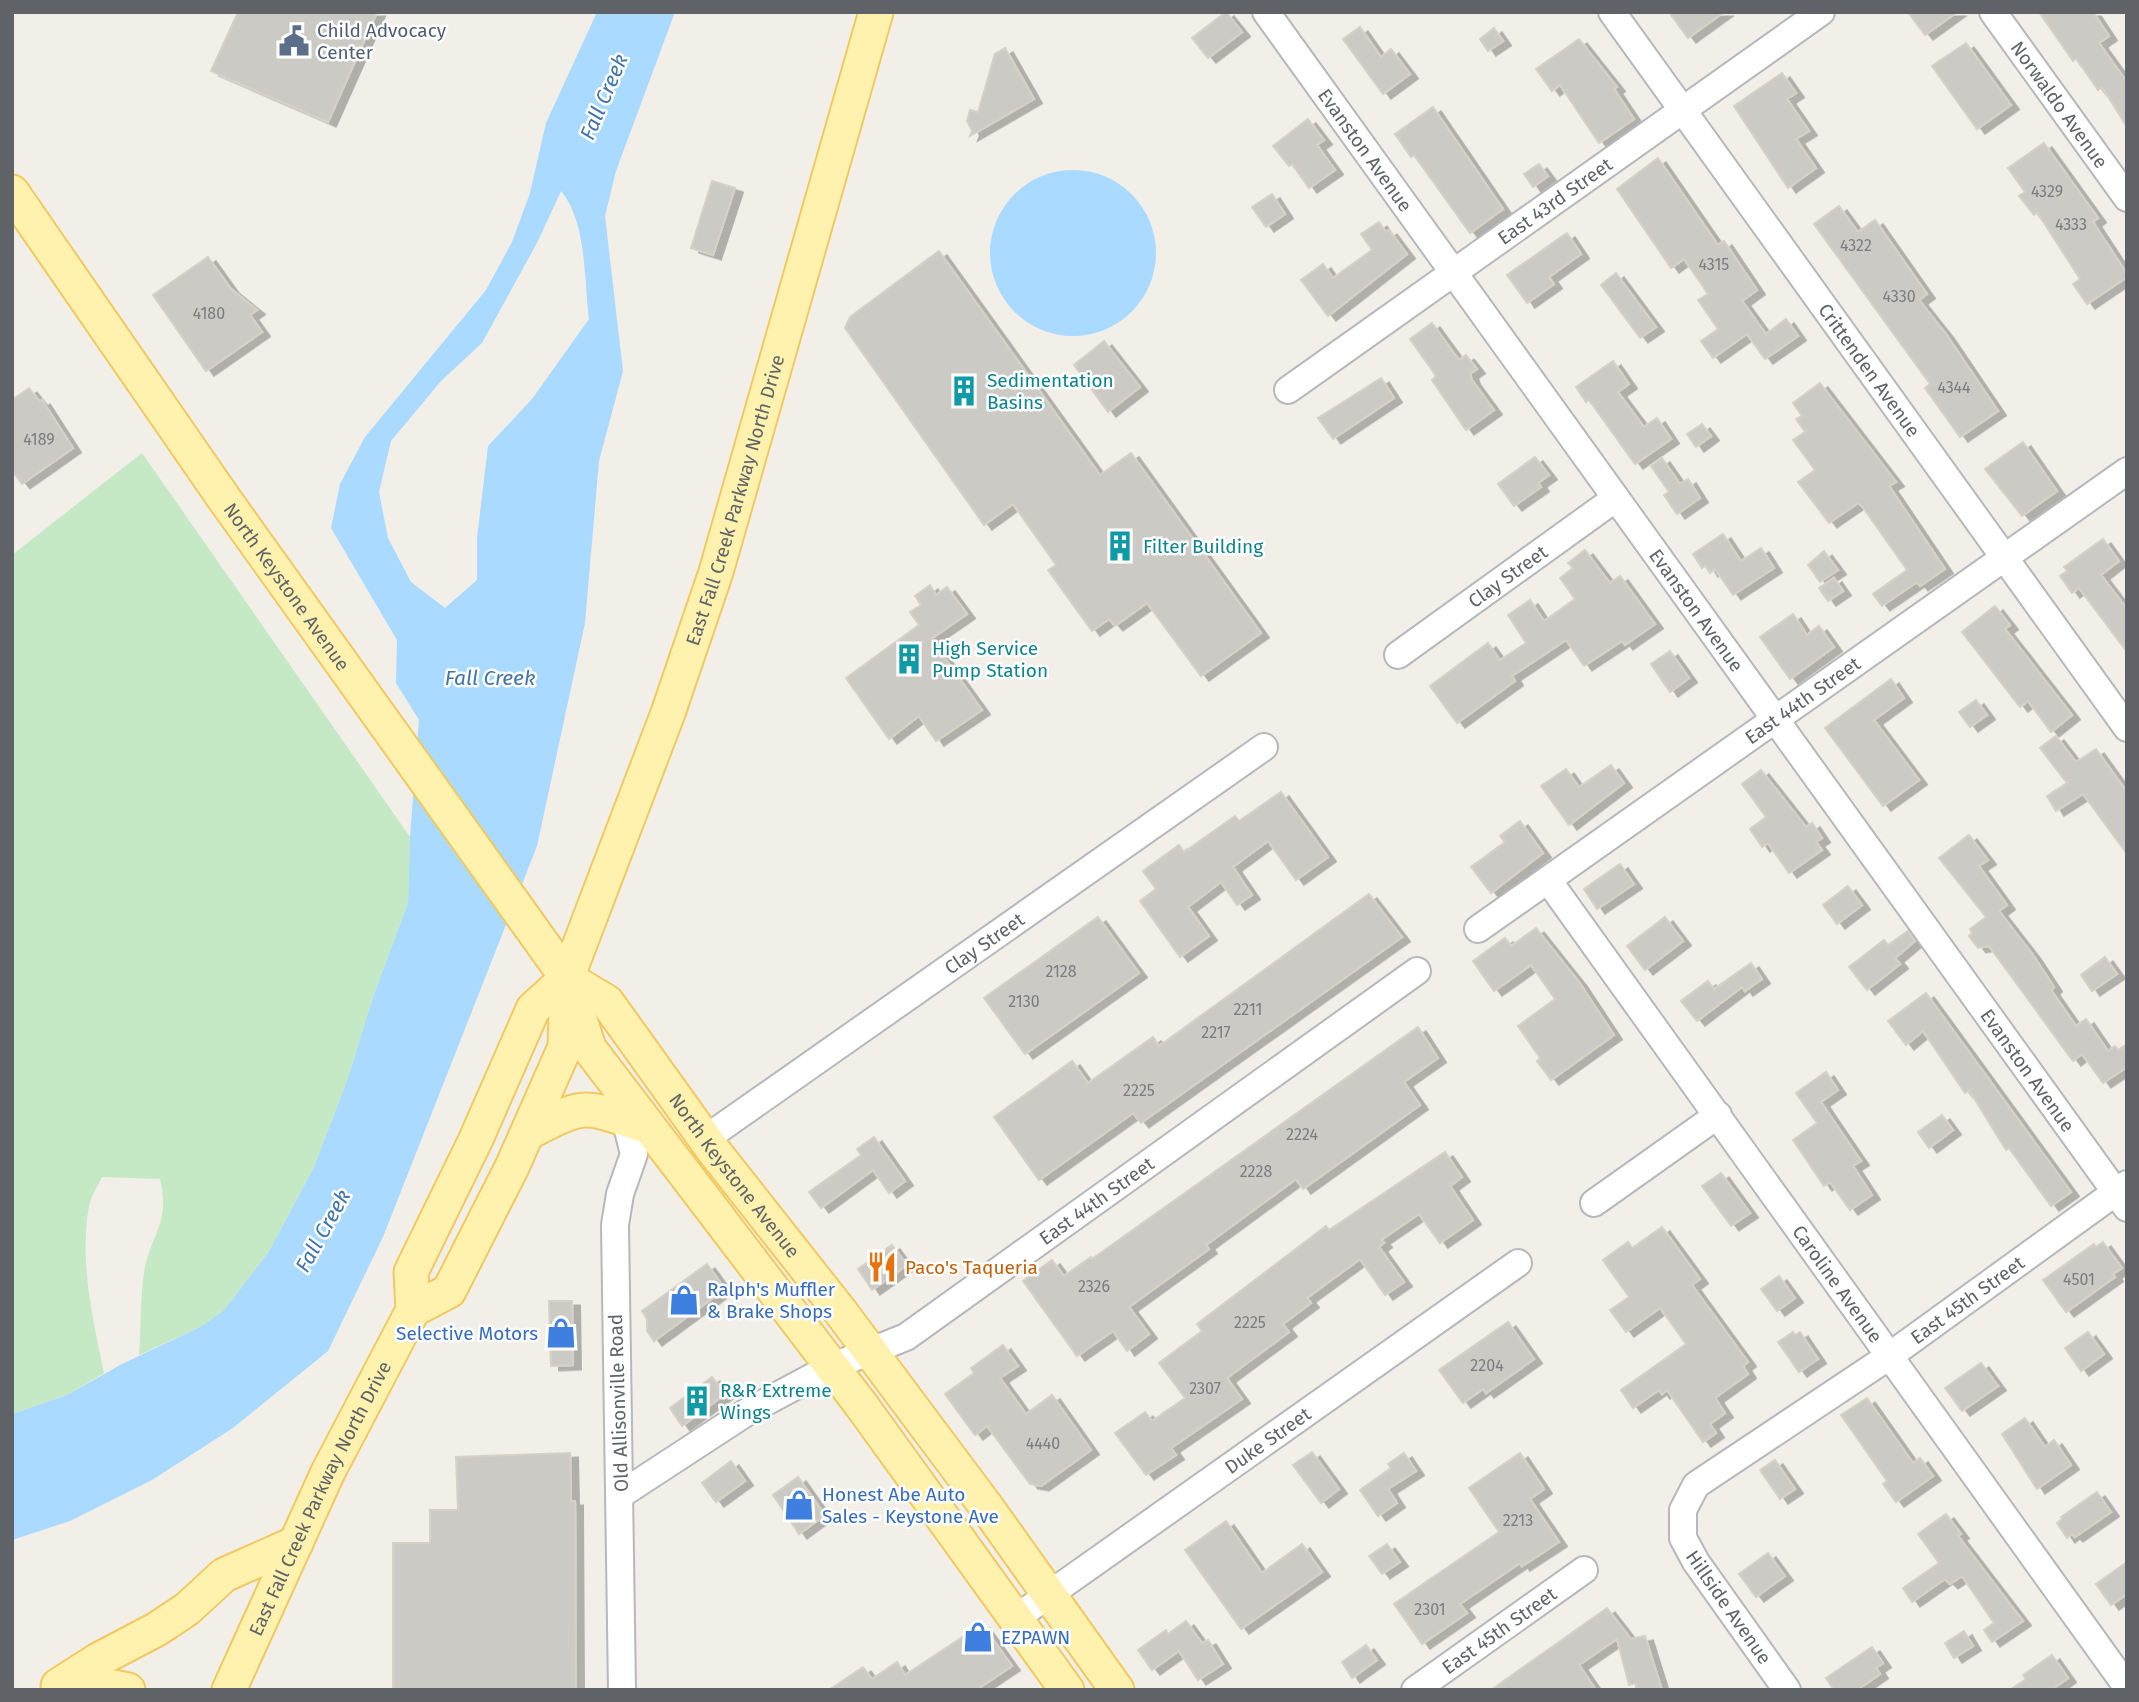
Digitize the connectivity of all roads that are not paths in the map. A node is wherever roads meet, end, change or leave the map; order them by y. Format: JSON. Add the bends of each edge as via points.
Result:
{"nodes":[{"id":1,"x":876,"y":12,"type":"edge"},
{"id":2,"x":1266,"y":12,"type":"edge"},
{"id":3,"x":1612,"y":12,"type":"edge"},
{"id":4,"x":1821,"y":12,"type":"edge"},
{"id":5,"x":1993,"y":12,"type":"edge"},
{"id":6,"x":1683,"y":110,"type":"junction"},
{"id":7,"x":12,"y":192,"type":"edge"},
{"id":8,"x":2127,"y":198,"type":"edge"},
{"id":9,"x":1454,"y":272,"type":"junction"},
{"id":10,"x":1288,"y":390,"type":"dead end"},
{"id":11,"x":2127,"y":471,"type":"edge"},
{"id":12,"x":1616,"y":498,"type":"junction"},
{"id":13,"x":2004,"y":558,"type":"junction"},
{"id":14,"x":1398,"y":655,"type":"dead end"},
{"id":15,"x":1775,"y":720,"type":"junction"},
{"id":16,"x":2127,"y":728,"type":"edge"},
{"id":17,"x":1264,"y":747,"type":"dead end"},
{"id":18,"x":1548,"y":880,"type":"junction"},
{"id":19,"x":1478,"y":929,"type":"dead end"},
{"id":20,"x":1417,"y":971,"type":"dead end"},
{"id":21,"x":567,"y":978,"type":"junction"},
{"id":22,"x":630,"y":1112,"type":"junction"},
{"id":23,"x":1718,"y":1115,"type":"junction"},
{"id":24,"x":528,"y":1133,"type":"junction"},
{"id":25,"x":705,"y":1139,"type":"junction"},
{"id":26,"x":2123,"y":1195,"type":"edge"},
{"id":27,"x":1594,"y":1203,"type":"dead end"},
{"id":28,"x":1518,"y":1263,"type":"dead end"},
{"id":29,"x":413,"y":1310,"type":"junction"},
{"id":30,"x":871,"y":1352,"type":"junction"},
{"id":31,"x":1888,"y":1357,"type":"junction"},
{"id":32,"x":831,"y":1367,"type":"junction"},
{"id":33,"x":620,"y":1496,"type":"junction"},
{"id":34,"x":1681,"y":1520,"type":"joint"},
{"id":35,"x":296,"y":1544,"type":"junction"},
{"id":36,"x":1584,"y":1570,"type":"dead end"},
{"id":37,"x":1049,"y":1595,"type":"junction"},
{"id":38,"x":1016,"y":1618,"type":"junction"},
{"id":39,"x":2127,"y":1687,"type":"edge"},
{"id":40,"x":53,"y":1688,"type":"edge"},
{"id":41,"x":128,"y":1690,"type":"edge"},
{"id":42,"x":229,"y":1690,"type":"edge"},
{"id":43,"x":622,"y":1690,"type":"edge"},
{"id":44,"x":1068,"y":1690,"type":"edge"},
{"id":45,"x":1117,"y":1690,"type":"edge"},
{"id":46,"x":1415,"y":1690,"type":"edge"},
{"id":47,"x":1787,"y":1690,"type":"edge"}],
"edges":[{"from":1,"to":21,"type":"main road","name":"East Fall Creek Parkway North Drive","via":[[716,572],[668,713]]},
{"from":2,"to":9,"type":"street","name":"Evanston Avenue"},
{"from":3,"to":6,"type":"street","name":"Crittenden Avenue"},
{"from":4,"to":6,"type":"street","name":"East 43rd Street"},
{"from":5,"to":8,"type":"street","name":"Norwaldo Avenue"},
{"from":6,"to":9,"type":"street","name":"East 43rd Street"},
{"from":6,"to":13,"type":"street","name":"Crittenden Avenue"},
{"from":7,"to":21,"type":"main road","name":"North Keystone Avenue","via":[[225,500]]},
{"from":9,"to":10,"type":"street","name":"East 43rd Street"},
{"from":9,"to":12,"type":"street","name":"Evanston Avenue"},
{"from":11,"to":13,"type":"street","name":"East 44th Street"},
{"from":12,"to":14,"type":"street","name":"Clay Street"},
{"from":12,"to":15,"type":"street","name":"Evanston Avenue"},
{"from":13,"to":15,"type":"street","name":"East 44th Street"},
{"from":13,"to":16,"type":"street","name":"Crittenden Avenue"},
{"from":15,"to":18,"type":"street","name":"East 44th Street"},
{"from":15,"to":26,"type":"street","name":"Evanston Avenue"},
{"from":17,"to":25,"type":"street","name":"Clay Street"},
{"from":18,"to":19,"type":"street","name":"East 44th Street"},
{"from":18,"to":23,"type":"street","name":"Caroline Avenue"},
{"from":20,"to":30,"type":"street","name":"East 44th Street","via":[[906,1337]]},
{"from":21,"to":22,"type":"main road","name":"North Keystone Avenue","via":[[589,1048]]},
{"from":21,"to":24,"type":"main road","name":"East Fall Creek Parkway North Drive","via":[[565,1047]]},
{"from":21,"to":25,"type":"main road","name":"North Keystone Avenue","via":[[607,1002]]},
{"from":21,"to":29,"type":"main road","name":"East Fall Creek Parkway North Drive","via":[[533,1009],[411,1272]]},
{"from":22,"to":24,"type":"main road","via":[[585,1109],[562,1114]]},
{"from":22,"to":32,"type":"main road","name":"North Keystone Avenue"},
{"from":22,"to":33,"type":"street","name":"Old Allisonville Road","via":[[634,1154],[615,1225]]},
{"from":23,"to":27,"type":"street"},
{"from":23,"to":31,"type":"street","name":"Caroline Avenue"},
{"from":24,"to":29,"type":"main road","name":"East Fall Creek Parkway North Drive","via":[[449,1291]]},
{"from":25,"to":30,"type":"main road","name":"North Keystone Avenue"},
{"from":26,"to":31,"type":"street","name":"East 45th Street"},
{"from":28,"to":37,"type":"street","name":"Duke Street"},
{"from":29,"to":35,"type":"main road","name":"East Fall Creek Parkway North Drive","via":[[328,1472]]},
{"from":30,"to":32,"type":"street","name":"East 44th Street"},
{"from":30,"to":37,"type":"main road","name":"North Keystone Avenue"},
{"from":31,"to":34,"type":"street","name":"East 45th Street","via":[[1704,1478],[1690,1493]]},
{"from":31,"to":39,"type":"street","name":"Caroline Avenue"},
{"from":32,"to":33,"type":"street","name":"East 44th Street","via":[[747,1412]]},
{"from":32,"to":38,"type":"main road","name":"North Keystone Avenue"},
{"from":33,"to":43,"type":"street","name":"Old Allisonville Road"},
{"from":34,"to":47,"type":"street","name":"Hillside Avenue","via":[[1683,1538],[1696,1562]]},
{"from":35,"to":40,"type":"main road","via":[[224,1574],[167,1623]]},
{"from":35,"to":42,"type":"main road","name":"East Fall Creek Parkway North Drive"},
{"from":36,"to":46,"type":"street","name":"East 45th Street"},
{"from":37,"to":38,"type":"street","name":"Duke Street"},
{"from":37,"to":45,"type":"main road","name":"North Keystone Avenue"},
{"from":38,"to":44,"type":"main road","name":"North Keystone Avenue"},
{"from":40,"to":41,"type":"main road","via":[[97,1684]]}]}
